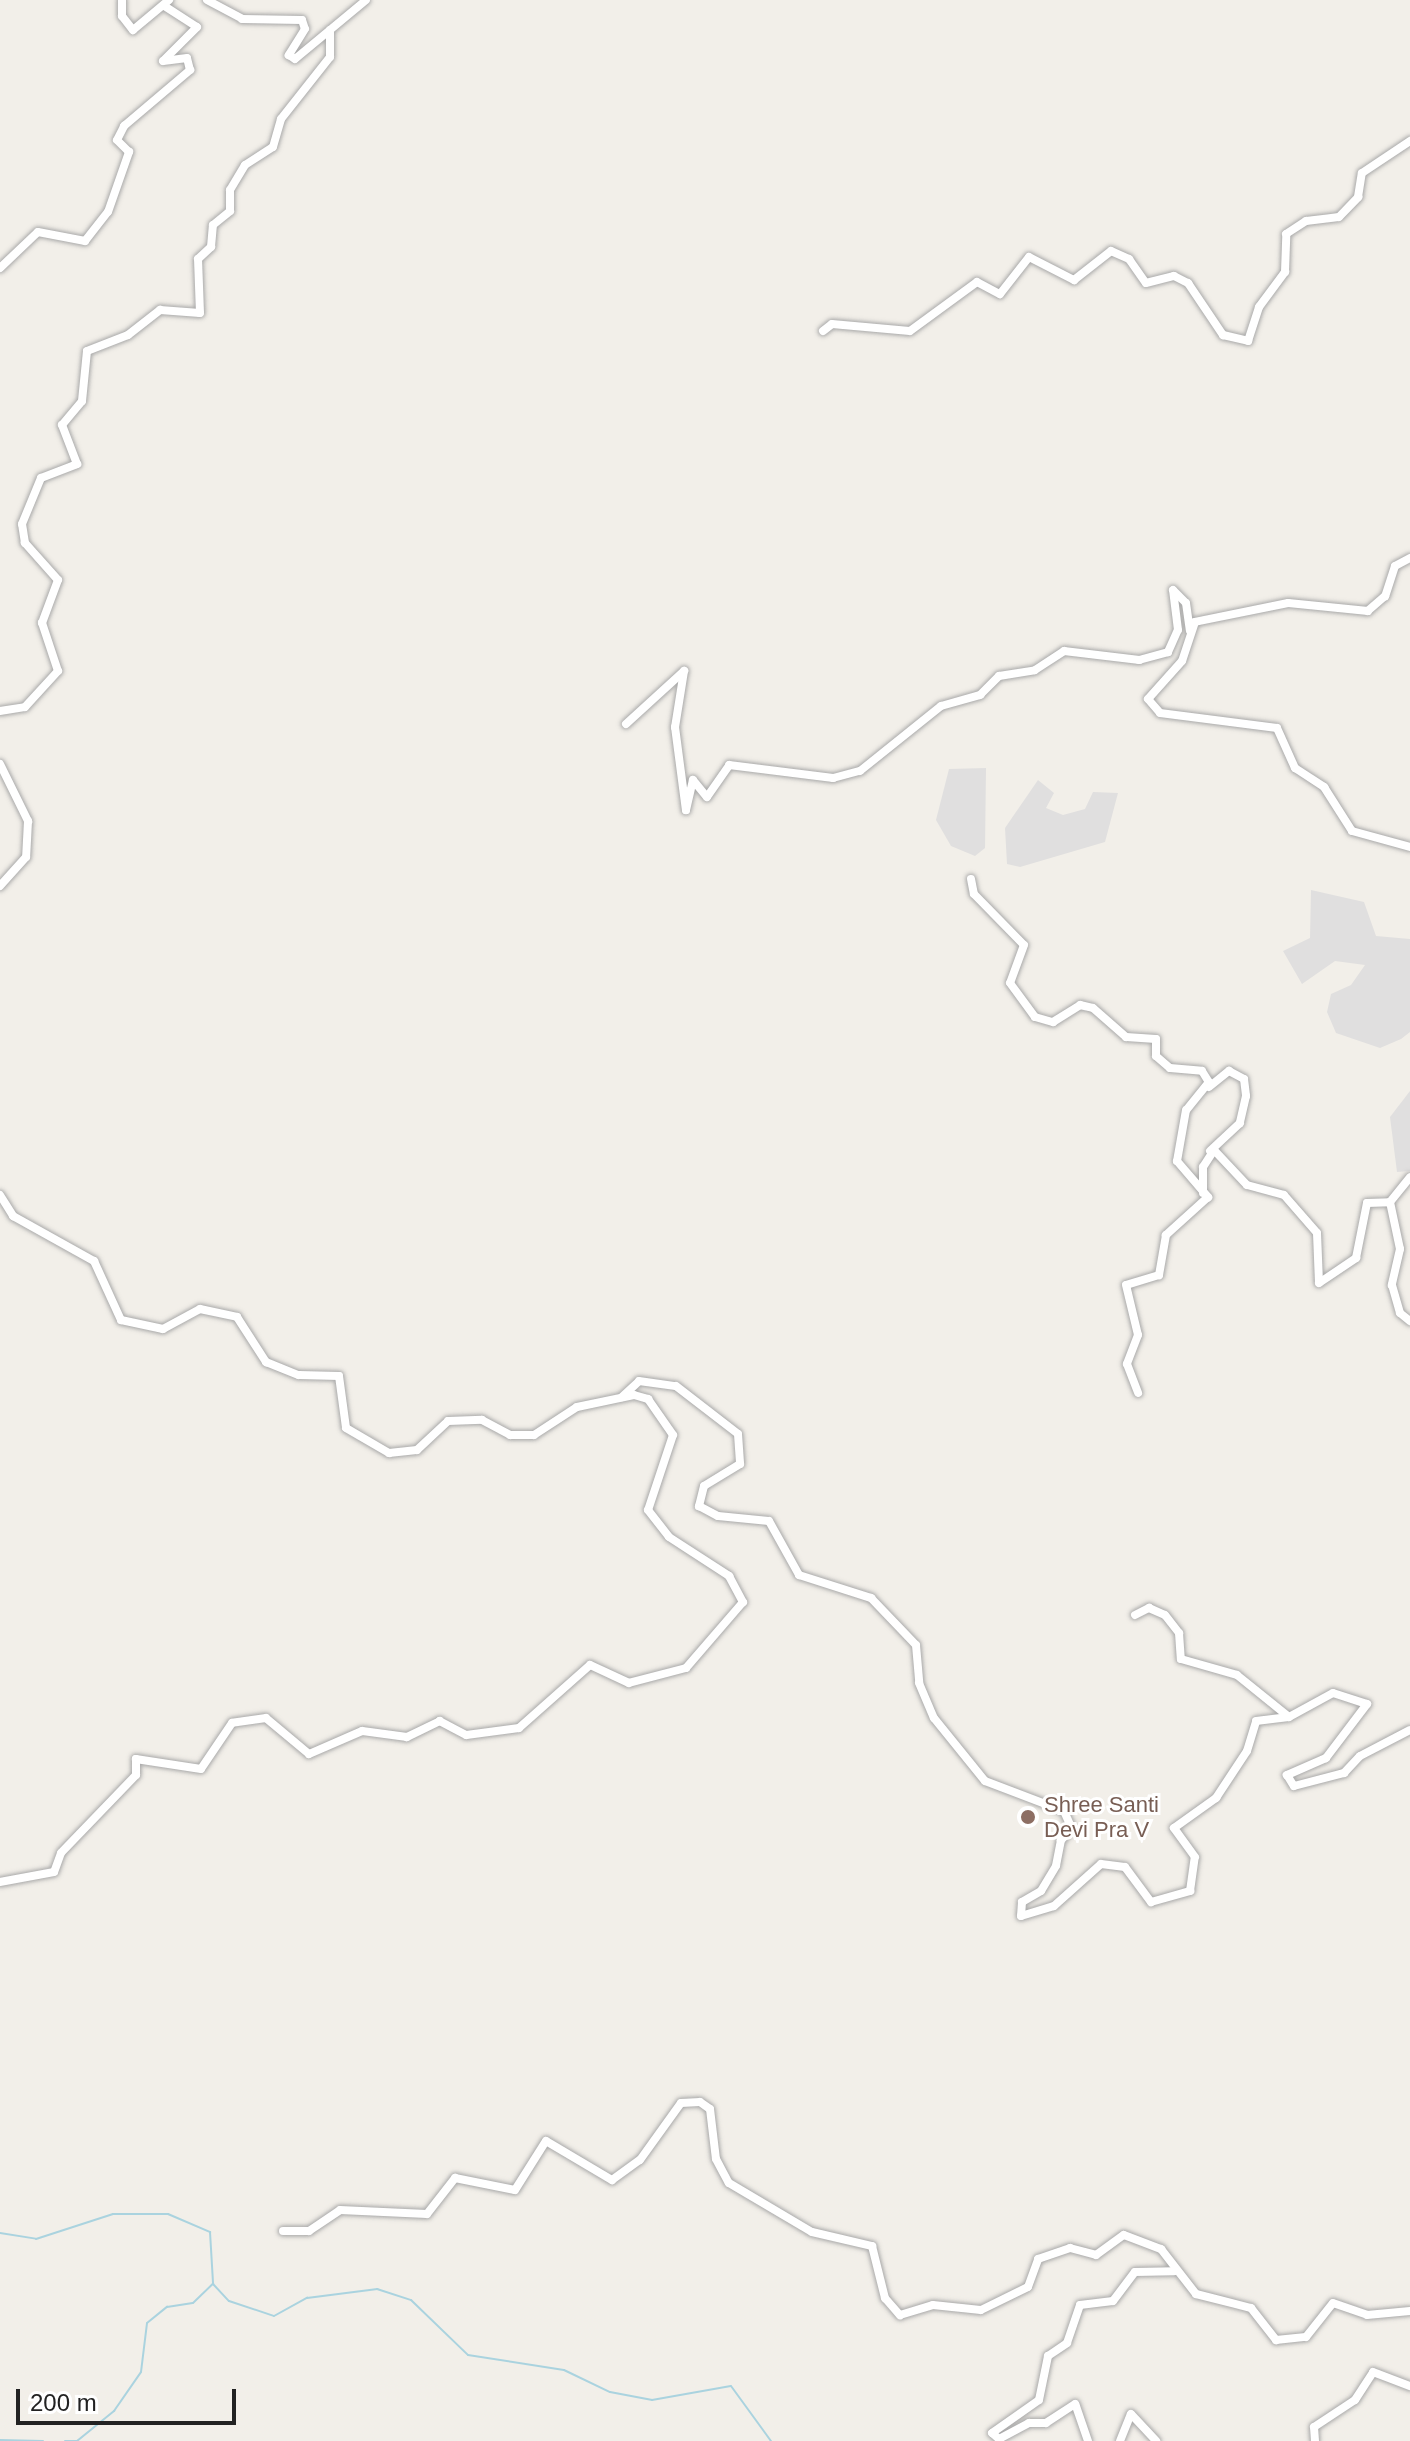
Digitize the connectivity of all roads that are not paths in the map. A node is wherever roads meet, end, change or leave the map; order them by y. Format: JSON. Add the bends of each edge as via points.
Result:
{"nodes":[{"id":1,"x":122,"y":0,"type":"edge"},
{"id":2,"x":207,"y":0,"type":"edge"},
{"id":3,"x":366,"y":0,"type":"edge"},
{"id":4,"x":166,"y":2,"type":"edge"},
{"id":5,"x":330,"y":30,"type":"junction"},
{"id":6,"x":1410,"y":141,"type":"edge"},
{"id":7,"x":0,"y":268,"type":"edge"},
{"id":8,"x":823,"y":331,"type":"dead end"},
{"id":9,"x":1410,"y":558,"type":"edge"},
{"id":10,"x":1190,"y":631,"type":"junction"},
{"id":11,"x":0,"y":711,"type":"edge"},
{"id":12,"x":626,"y":724,"type":"dead end"},
{"id":13,"x":0,"y":764,"type":"edge"},
{"id":14,"x":1410,"y":847,"type":"edge"},
{"id":15,"x":971,"y":879,"type":"dead end"},
{"id":16,"x":0,"y":886,"type":"edge"},
{"id":17,"x":1208,"y":1089,"type":"junction"},
{"id":18,"x":1210,"y":1151,"type":"junction"},
{"id":19,"x":1410,"y":1177,"type":"edge"},
{"id":20,"x":1203,"y":1193,"type":"junction"},
{"id":21,"x":0,"y":1195,"type":"edge"},
{"id":22,"x":1390,"y":1202,"type":"junction"},
{"id":23,"x":1410,"y":1321,"type":"edge"},
{"id":24,"x":1138,"y":1393,"type":"dead end"},
{"id":25,"x":622,"y":1397,"type":"junction"},
{"id":26,"x":1135,"y":1615,"type":"dead end"},
{"id":27,"x":1289,"y":1717,"type":"junction"},
{"id":28,"x":1410,"y":1730,"type":"edge"},
{"id":29,"x":0,"y":1882,"type":"edge"},
{"id":30,"x":283,"y":2231,"type":"dead end"},
{"id":31,"x":1175,"y":2271,"type":"junction"},
{"id":32,"x":1410,"y":2311,"type":"edge"},
{"id":33,"x":1410,"y":2386,"type":"edge"},
{"id":34,"x":1088,"y":2441,"type":"edge"},
{"id":35,"x":1120,"y":2441,"type":"edge"},
{"id":36,"x":1156,"y":2441,"type":"edge"},
{"id":37,"x":1315,"y":2441,"type":"edge"}],
"edges":[{"from":1,"to":4,"type":"street","via":[[122,16],[133,30]]},
{"from":2,"to":5,"type":"street","via":[[242,19],[302,20],[305,29],[289,55],[295,59]]},
{"from":3,"to":5,"type":"street"},
{"from":4,"to":7,"type":"street","via":[[197,27],[163,61],[187,58],[190,70],[124,126],[117,140],[129,152],[108,212],[85,241],[38,232]]},
{"from":5,"to":11,"type":"street","via":[[327,63],[281,119],[273,147],[245,165],[230,190],[230,211],[213,225],[211,247],[198,259],[200,313],[160,310],[128,335],[87,351],[82,401],[62,425],[77,464],[41,478],[22,524],[25,543],[58,580],[42,623],[58,671],[25,707]]},
{"from":6,"to":8,"type":"street","via":[[1362,173],[1358,197],[1339,217],[1306,221],[1286,234],[1285,272],[1259,307],[1248,341],[1223,335],[1188,283],[1174,276],[1146,283],[1129,259],[1111,251],[1074,280],[1029,257],[1005,292],[977,282],[910,331],[832,324]]},
{"from":9,"to":10,"type":"street","via":[[1395,566],[1385,596],[1368,611],[1288,603],[1203,618]]},
{"from":10,"to":12,"type":"street","via":[[1186,603],[1173,590],[1178,630],[1168,652],[1139,660],[1064,651],[1035,670],[999,676],[980,695],[941,706],[860,771],[833,778],[729,765],[707,797],[693,780],[686,810],[675,727],[684,671]]},
{"from":10,"to":14,"type":"street","via":[[1182,661],[1151,688],[1154,707],[1277,728],[1295,768],[1324,787],[1352,831]]},
{"from":13,"to":16,"type":"street","via":[[28,821],[26,857]]},
{"from":15,"to":17,"type":"street","via":[[974,894],[1024,945],[1010,983],[1028,1011],[1053,1022],[1080,1005],[1093,1008],[1126,1037],[1156,1039],[1160,1061],[1202,1071]]},
{"from":17,"to":18,"type":"street","via":[[1229,1071],[1244,1079],[1246,1096],[1240,1123]]},
{"from":17,"to":20,"type":"street","via":[[1186,1110],[1177,1161]]},
{"from":18,"to":20,"type":"street"},
{"from":18,"to":22,"type":"street","via":[[1247,1185],[1284,1195],[1317,1233],[1319,1283],[1356,1258],[1367,1203]]},
{"from":19,"to":22,"type":"street"},
{"from":20,"to":24,"type":"street","via":[[1205,1204],[1166,1235],[1159,1275],[1127,1280],[1138,1335],[1127,1364]]},
{"from":21,"to":25,"type":"street","via":[[13,1216],[94,1261],[121,1320],[163,1329],[200,1309],[237,1317],[266,1362],[299,1375],[339,1376],[346,1428],[389,1453],[417,1450],[448,1421],[482,1420],[510,1435],[534,1435],[577,1407]]},
{"from":22,"to":23,"type":"street","via":[[1400,1249],[1392,1285],[1400,1313]]},
{"from":25,"to":27,"type":"street","via":[[639,1381],[676,1386],[738,1434],[740,1464],[704,1486],[699,1506],[718,1516],[769,1521],[799,1575],[871,1598],[916,1645],[919,1683],[934,1718],[979,1774],[997,1792],[1045,1800],[1064,1811],[1072,1829],[1061,1840],[1056,1866],[1041,1891],[1022,1902],[1021,1916],[1054,1906],[1101,1864],[1125,1867],[1146,1900],[1186,1894],[1197,1869],[1177,1823],[1216,1798],[1247,1751],[1256,1721]]},
{"from":25,"to":29,"type":"street","via":[[648,1399],[672,1426],[673,1443],[648,1510],[669,1537],[729,1576],[743,1602],[686,1668],[629,1683],[590,1665],[550,1707],[514,1729],[466,1735],[440,1721],[407,1737],[362,1731],[309,1754],[276,1719],[232,1723],[201,1769],[136,1759],[136,1775],[61,1853],[49,1877]]},
{"from":26,"to":27,"type":"street","via":[[1149,1608],[1165,1615],[1179,1633],[1181,1659],[1237,1675]]},
{"from":27,"to":28,"type":"street","via":[[1333,1693],[1356,1696],[1368,1709],[1345,1727],[1326,1758],[1290,1772],[1286,1779],[1294,1786],[1344,1773],[1360,1756]]},
{"from":30,"to":31,"type":"street","via":[[309,2231],[340,2210],[427,2214],[455,2178],[515,2190],[546,2141],[612,2180],[640,2160],[681,2103],[700,2102],[710,2109],[716,2159],[729,2183],[812,2232],[872,2246],[885,2298],[900,2315],[933,2305],[981,2310],[1028,2287],[1038,2259],[1070,2248],[1096,2255],[1124,2235],[1154,2244]]},
{"from":31,"to":32,"type":"street","via":[[1196,2294],[1251,2308],[1276,2340],[1306,2337],[1333,2303],[1367,2315]]},
{"from":31,"to":34,"type":"street","via":[[1135,2272],[1113,2301],[1080,2305],[1067,2343],[1048,2356],[1039,2400],[992,2433],[999,2439],[1029,2423],[1046,2423],[1075,2404]]},
{"from":33,"to":37,"type":"street","via":[[1373,2372],[1355,2400],[1314,2427]]},
{"from":35,"to":36,"type":"street","via":[[1131,2414]]}]}
